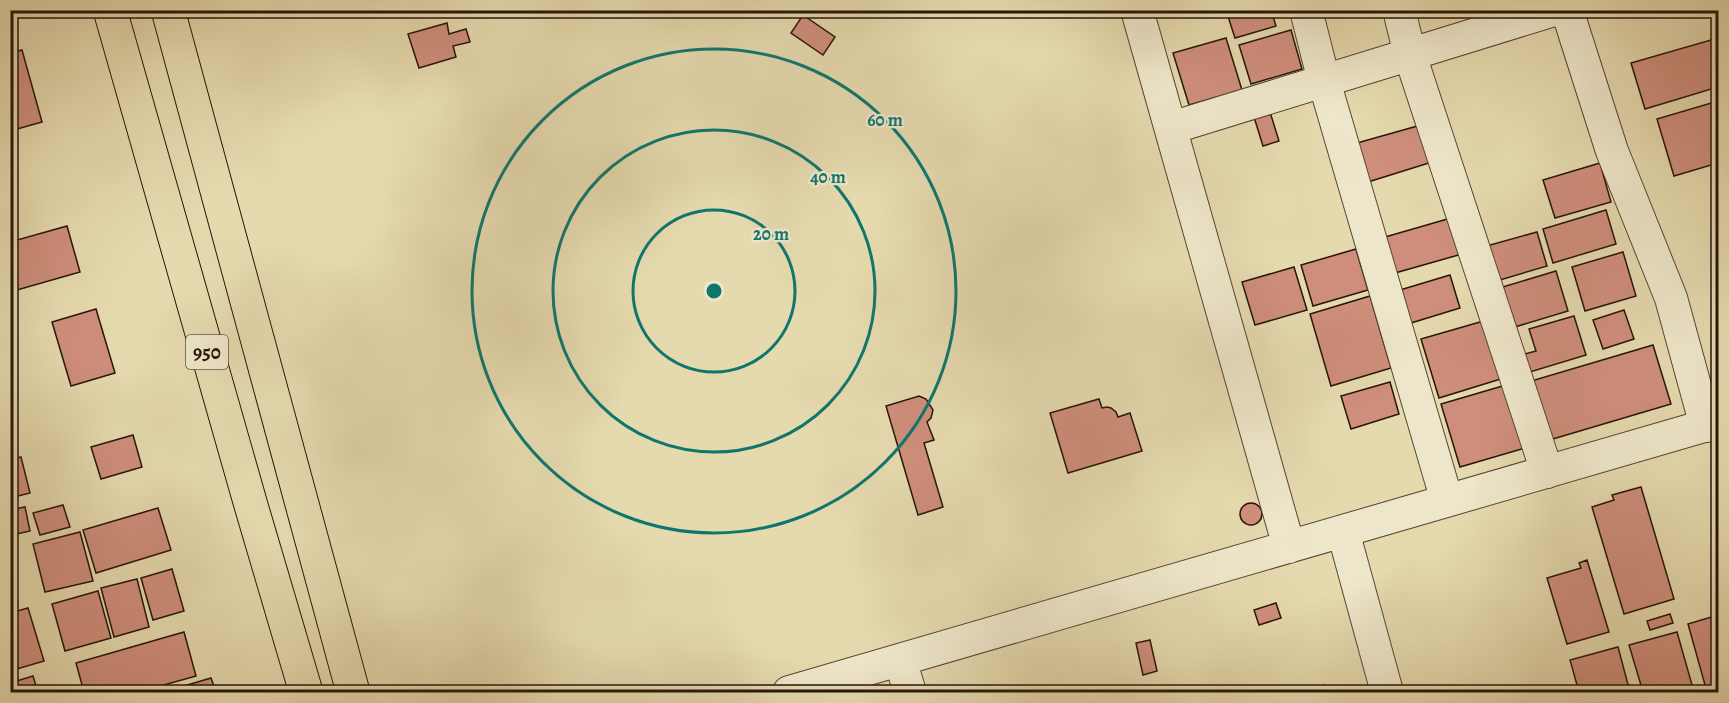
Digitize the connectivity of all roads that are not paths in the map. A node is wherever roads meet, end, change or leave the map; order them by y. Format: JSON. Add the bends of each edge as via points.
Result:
{"nodes":[{"id":1,"x":110,"y":10,"type":"edge"},
{"id":2,"x":168,"y":10,"type":"edge"},
{"id":3,"x":1137,"y":10,"type":"edge"},
{"id":4,"x":1306,"y":10,"type":"edge"},
{"id":5,"x":1399,"y":10,"type":"edge"},
{"id":6,"x":1554,"y":10,"type":"edge"},
{"id":7,"x":1567,"y":10,"type":"edge"},
{"id":8,"x":1410,"y":54,"type":"junction"},
{"id":9,"x":1324,"y":81,"type":"junction"},
{"id":10,"x":1171,"y":128,"type":"junction"},
{"id":11,"x":1712,"y":424,"type":"edge"},
{"id":12,"x":1547,"y":472,"type":"junction"},
{"id":13,"x":298,"y":486,"type":"junction"},
{"id":14,"x":1448,"y":501,"type":"junction"},
{"id":15,"x":250,"y":502,"type":"junction"},
{"id":16,"x":1343,"y":531,"type":"junction"},
{"id":17,"x":1289,"y":547,"type":"junction"},
{"id":18,"x":900,"y":660,"type":"junction"},
{"id":19,"x":306,"y":693,"type":"edge"},
{"id":20,"x":353,"y":693,"type":"edge"},
{"id":21,"x":789,"y":693,"type":"edge"},
{"id":22,"x":910,"y":693,"type":"edge"},
{"id":23,"x":1387,"y":693,"type":"edge"}],
"edges":[{"from":1,"to":15,"type":"main road","number":"950"},
{"from":2,"to":13,"type":"main road","name":"950","number":"950"},
{"from":3,"to":10,"type":"street"},
{"from":4,"to":9,"type":"street"},
{"from":5,"to":8,"type":"street"},
{"from":6,"to":8,"type":"street"},
{"from":7,"to":11,"type":"street","via":[[1612,151],[1671,298]]},
{"from":8,"to":9,"type":"street"},
{"from":8,"to":12,"type":"street"},
{"from":9,"to":10,"type":"street"},
{"from":9,"to":14,"type":"street"},
{"from":10,"to":17,"type":"street"},
{"from":11,"to":12,"type":"street"},
{"from":12,"to":14,"type":"street"},
{"from":13,"to":15,"type":"main road"},
{"from":13,"to":20,"type":"main road","name":"950","number":"950"},
{"from":14,"to":16,"type":"street"},
{"from":15,"to":19,"type":"main road","number":"950"},
{"from":16,"to":17,"type":"street"},
{"from":16,"to":23,"type":"street"},
{"from":17,"to":18,"type":"street"},
{"from":18,"to":21,"type":"street"},
{"from":18,"to":22,"type":"street"}]}
